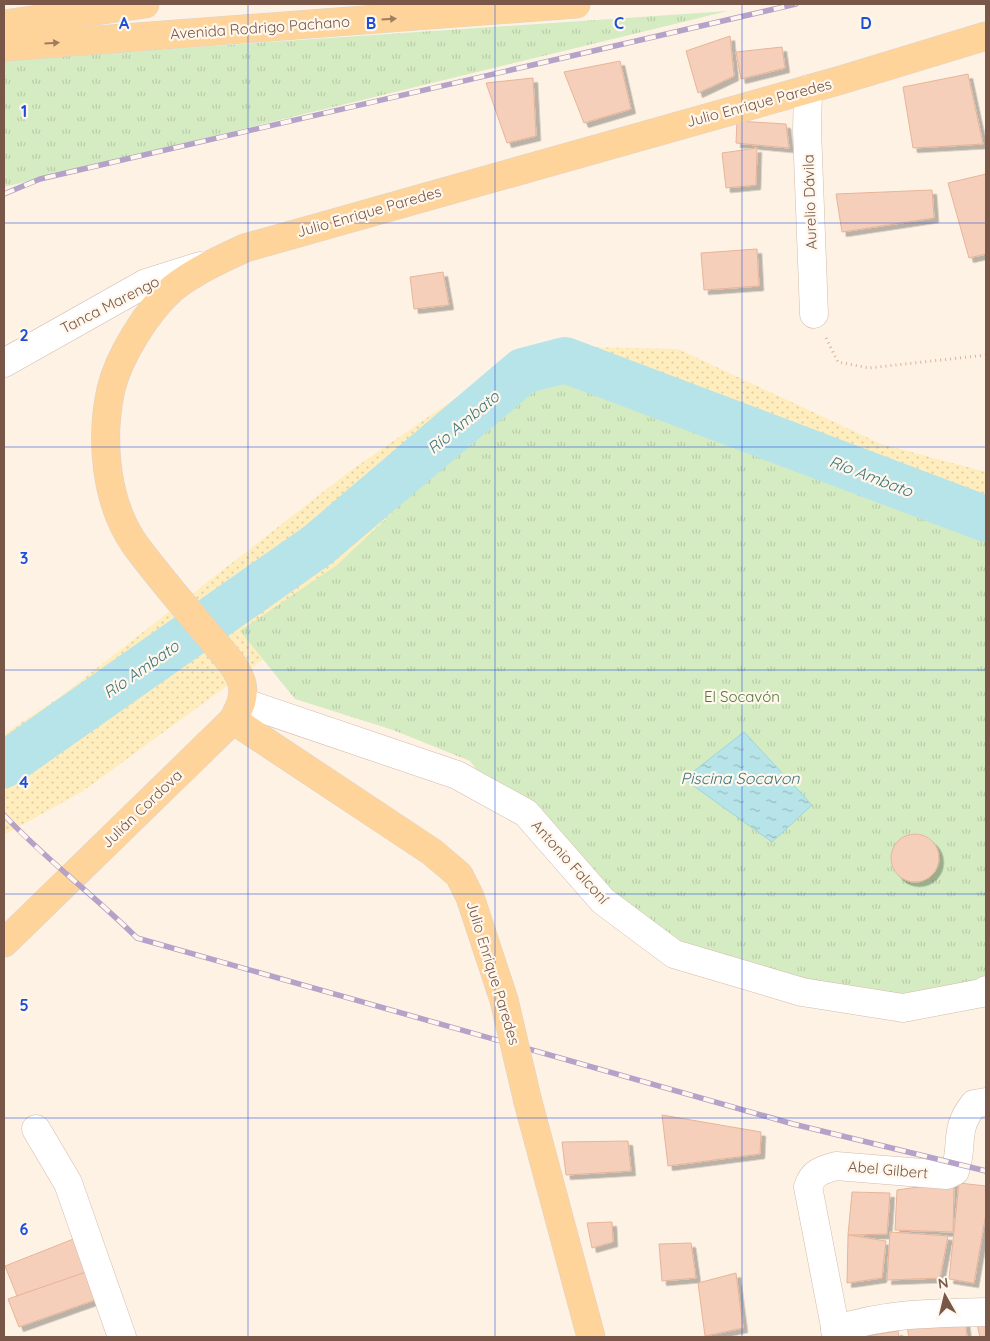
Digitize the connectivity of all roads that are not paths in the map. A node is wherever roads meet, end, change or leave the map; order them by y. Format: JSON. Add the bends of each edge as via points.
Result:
{"nodes":[{"id":1,"x":145,"y":4,"type":"edge"},
{"id":2,"x":576,"y":4,"type":"edge"},
{"id":3,"x":4,"y":24,"type":"edge"},
{"id":4,"x":986,"y":36,"type":"edge"},
{"id":5,"x":4,"y":47,"type":"edge"},
{"id":6,"x":808,"y":89,"type":"junction"},
{"id":7,"x":221,"y":259,"type":"junction"},
{"id":8,"x":814,"y":314,"type":"road end"},
{"id":9,"x":4,"y":362,"type":"edge"},
{"id":10,"x":238,"y":711,"type":"junction"},
{"id":11,"x":4,"y":942,"type":"edge"},
{"id":12,"x":986,"y":990,"type":"edge"},
{"id":13,"x":986,"y":1102,"type":"edge"},
{"id":14,"x":36,"y":1129,"type":"dead end"},
{"id":15,"x":986,"y":1312,"type":"edge"},
{"id":16,"x":836,"y":1333,"type":"edge"},
{"id":17,"x":122,"y":1337,"type":"edge"},
{"id":18,"x":591,"y":1337,"type":"edge"}],
"edges":[{"from":1,"to":3,"type":"main road"},
{"from":5,"to":2,"type":"main road","name":"Avenida Rodrigo Pachano","one_way":true},
{"from":4,"to":6,"type":"main road","name":"Julio Enrique Paredes"},
{"from":6,"to":7,"type":"main road","name":"Julio Enrique Paredes","via":[[245,248]]},
{"from":6,"to":8,"type":"street","name":"Aurelio Dávila"},
{"from":7,"to":9,"type":"street","name":"Tanca Marengo","via":[[146,283]]},
{"from":7,"to":10,"type":"main road","name":"Julio Enrique Paredes","via":[[173,289],[133,339],[112,387],[107,416],[110,485],[116,507],[134,544],[229,661],[242,684]]},
{"from":10,"to":11,"type":"main road","name":"Julián Cordova"},
{"from":10,"to":12,"type":"street","name":"Antonio Falconí","via":[[457,775],[526,812],[603,901],[674,954],[802,992],[903,1008]]},
{"from":10,"to":18,"type":"main road","name":"Julio Enrique Paredes","bridge":true,"via":[[459,875],[470,896],[504,1000]]},
{"from":13,"to":16,"type":"street","name":"Abel Gilbert","via":[[974,1104],[963,1119],[955,1172],[947,1175],[836,1166],[811,1177],[808,1186]]},
{"from":14,"to":17,"type":"street","via":[[68,1183]]},
{"from":15,"to":16,"type":"street","via":[[927,1313],[864,1320]]}]}
